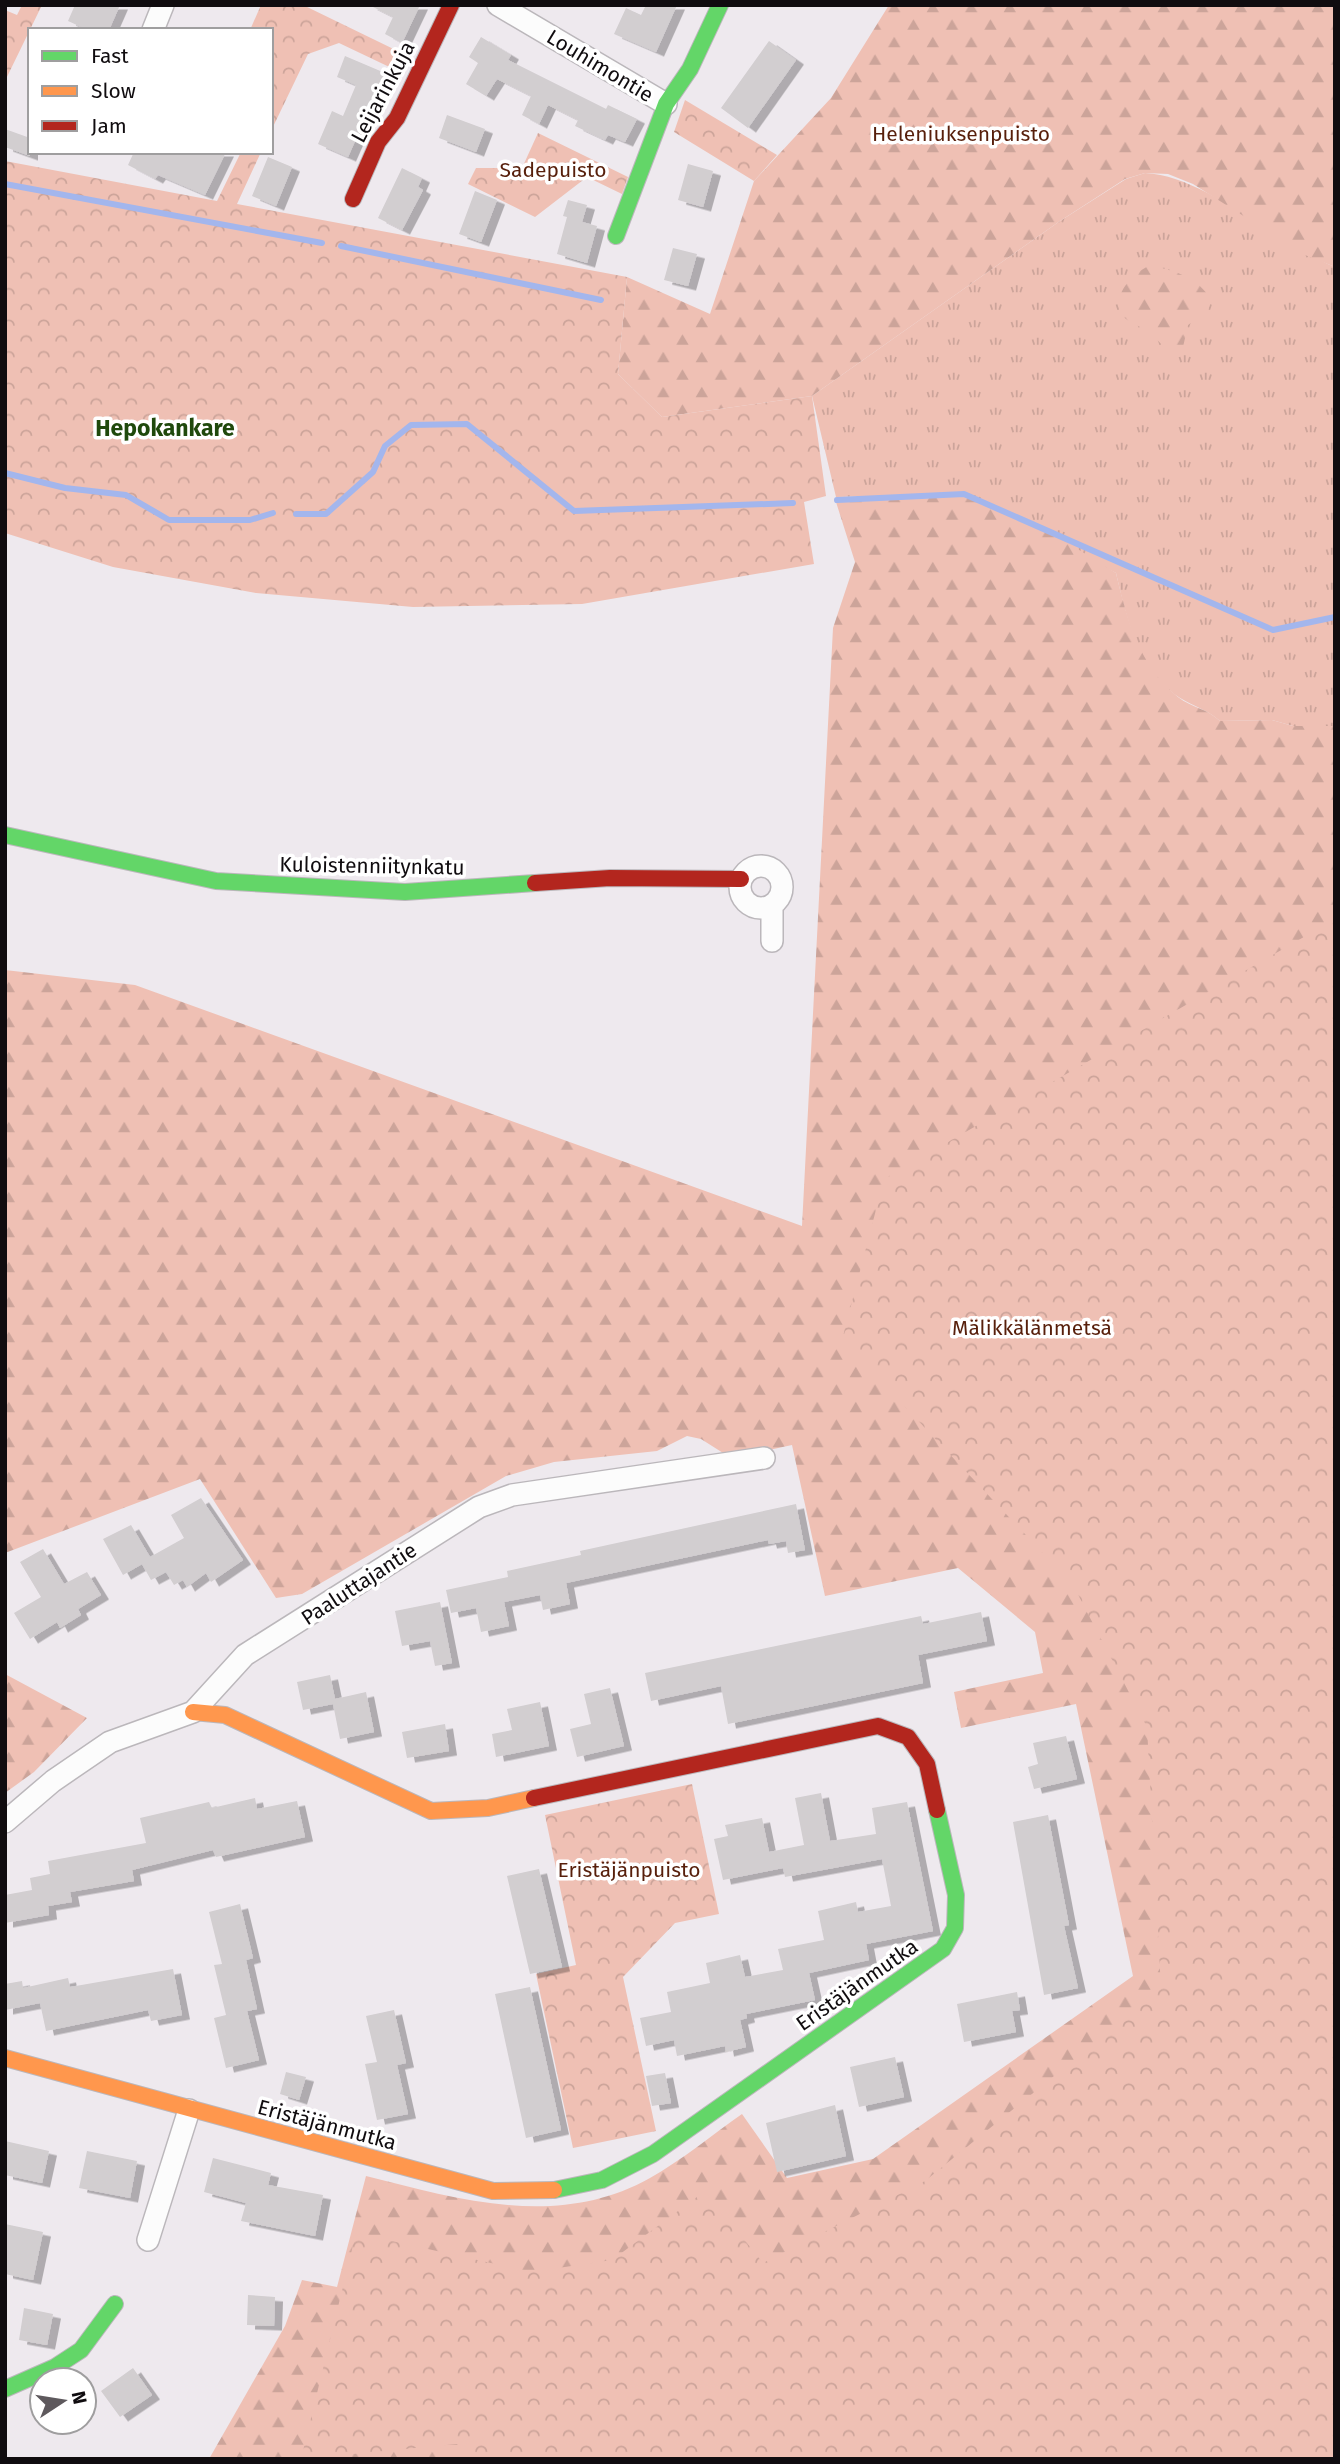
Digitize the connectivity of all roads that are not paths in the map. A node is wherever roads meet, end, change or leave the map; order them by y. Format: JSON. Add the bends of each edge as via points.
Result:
{"nodes":[{"id":1,"x":163,"y":5,"type":"edge"},
{"id":2,"x":451,"y":5,"type":"edge"},
{"id":3,"x":498,"y":5,"type":"edge"},
{"id":4,"x":720,"y":5,"type":"edge"},
{"id":5,"x":154,"y":28,"type":"edge"},
{"id":6,"x":666,"y":104,"type":"junction"},
{"id":7,"x":353,"y":199,"type":"dead end"},
{"id":8,"x":617,"y":236,"type":"dead end"},
{"id":9,"x":5,"y":835,"type":"edge"},
{"id":10,"x":741,"y":879,"type":"junction"},
{"id":11,"x":772,"y":905,"type":"junction"},
{"id":12,"x":772,"y":941,"type":"dead end"},
{"id":13,"x":764,"y":1458,"type":"dead end"},
{"id":14,"x":193,"y":1712,"type":"junction"},
{"id":15,"x":5,"y":1822,"type":"edge"},
{"id":16,"x":5,"y":2058,"type":"edge"},
{"id":17,"x":189,"y":2110,"type":"junction"},
{"id":18,"x":148,"y":2240,"type":"dead end"},
{"id":19,"x":115,"y":2304,"type":"dead end"},
{"id":20,"x":5,"y":2389,"type":"edge"}],
"edges":[{"from":1,"to":5,"type":"street"},
{"from":2,"to":7,"type":"street","name":"Leijarinkuja"},
{"from":3,"to":6,"type":"street","name":"Louhimontie"},
{"from":4,"to":6,"type":"street","via":[[690,69]]},
{"from":6,"to":8,"type":"street"},
{"from":9,"to":10,"type":"street","name":"Kuloistenniitynkatu","via":[[216,881],[405,892],[610,878]]},
{"from":10,"to":11,"type":"street","via":[[746,902],[759,908]]},
{"from":10,"to":11,"type":"street","via":[[753,867],[773,870],[782,888]]},
{"from":11,"to":12,"type":"street"},
{"from":13,"to":14,"type":"street","name":"Paaluttajantie","via":[[512,1495],[479,1507],[245,1655]]},
{"from":14,"to":15,"type":"street","name":"Paaluttajantie","via":[[110,1742],[53,1781]]},
{"from":14,"to":17,"type":"street","name":"Eristäjänmutka","via":[[225,1714],[400,1799],[432,1811],[456,1812],[878,1726],[908,1737],[927,1764],[956,1895],[954,1928],[943,1949],[928,1962],[653,2154],[602,2180],[551,2191],[493,2190]]},
{"from":16,"to":17,"type":"street","name":"Eristäjänmutka"},
{"from":17,"to":18,"type":"street"},
{"from":19,"to":20,"type":"street","via":[[81,2350]]}]}
